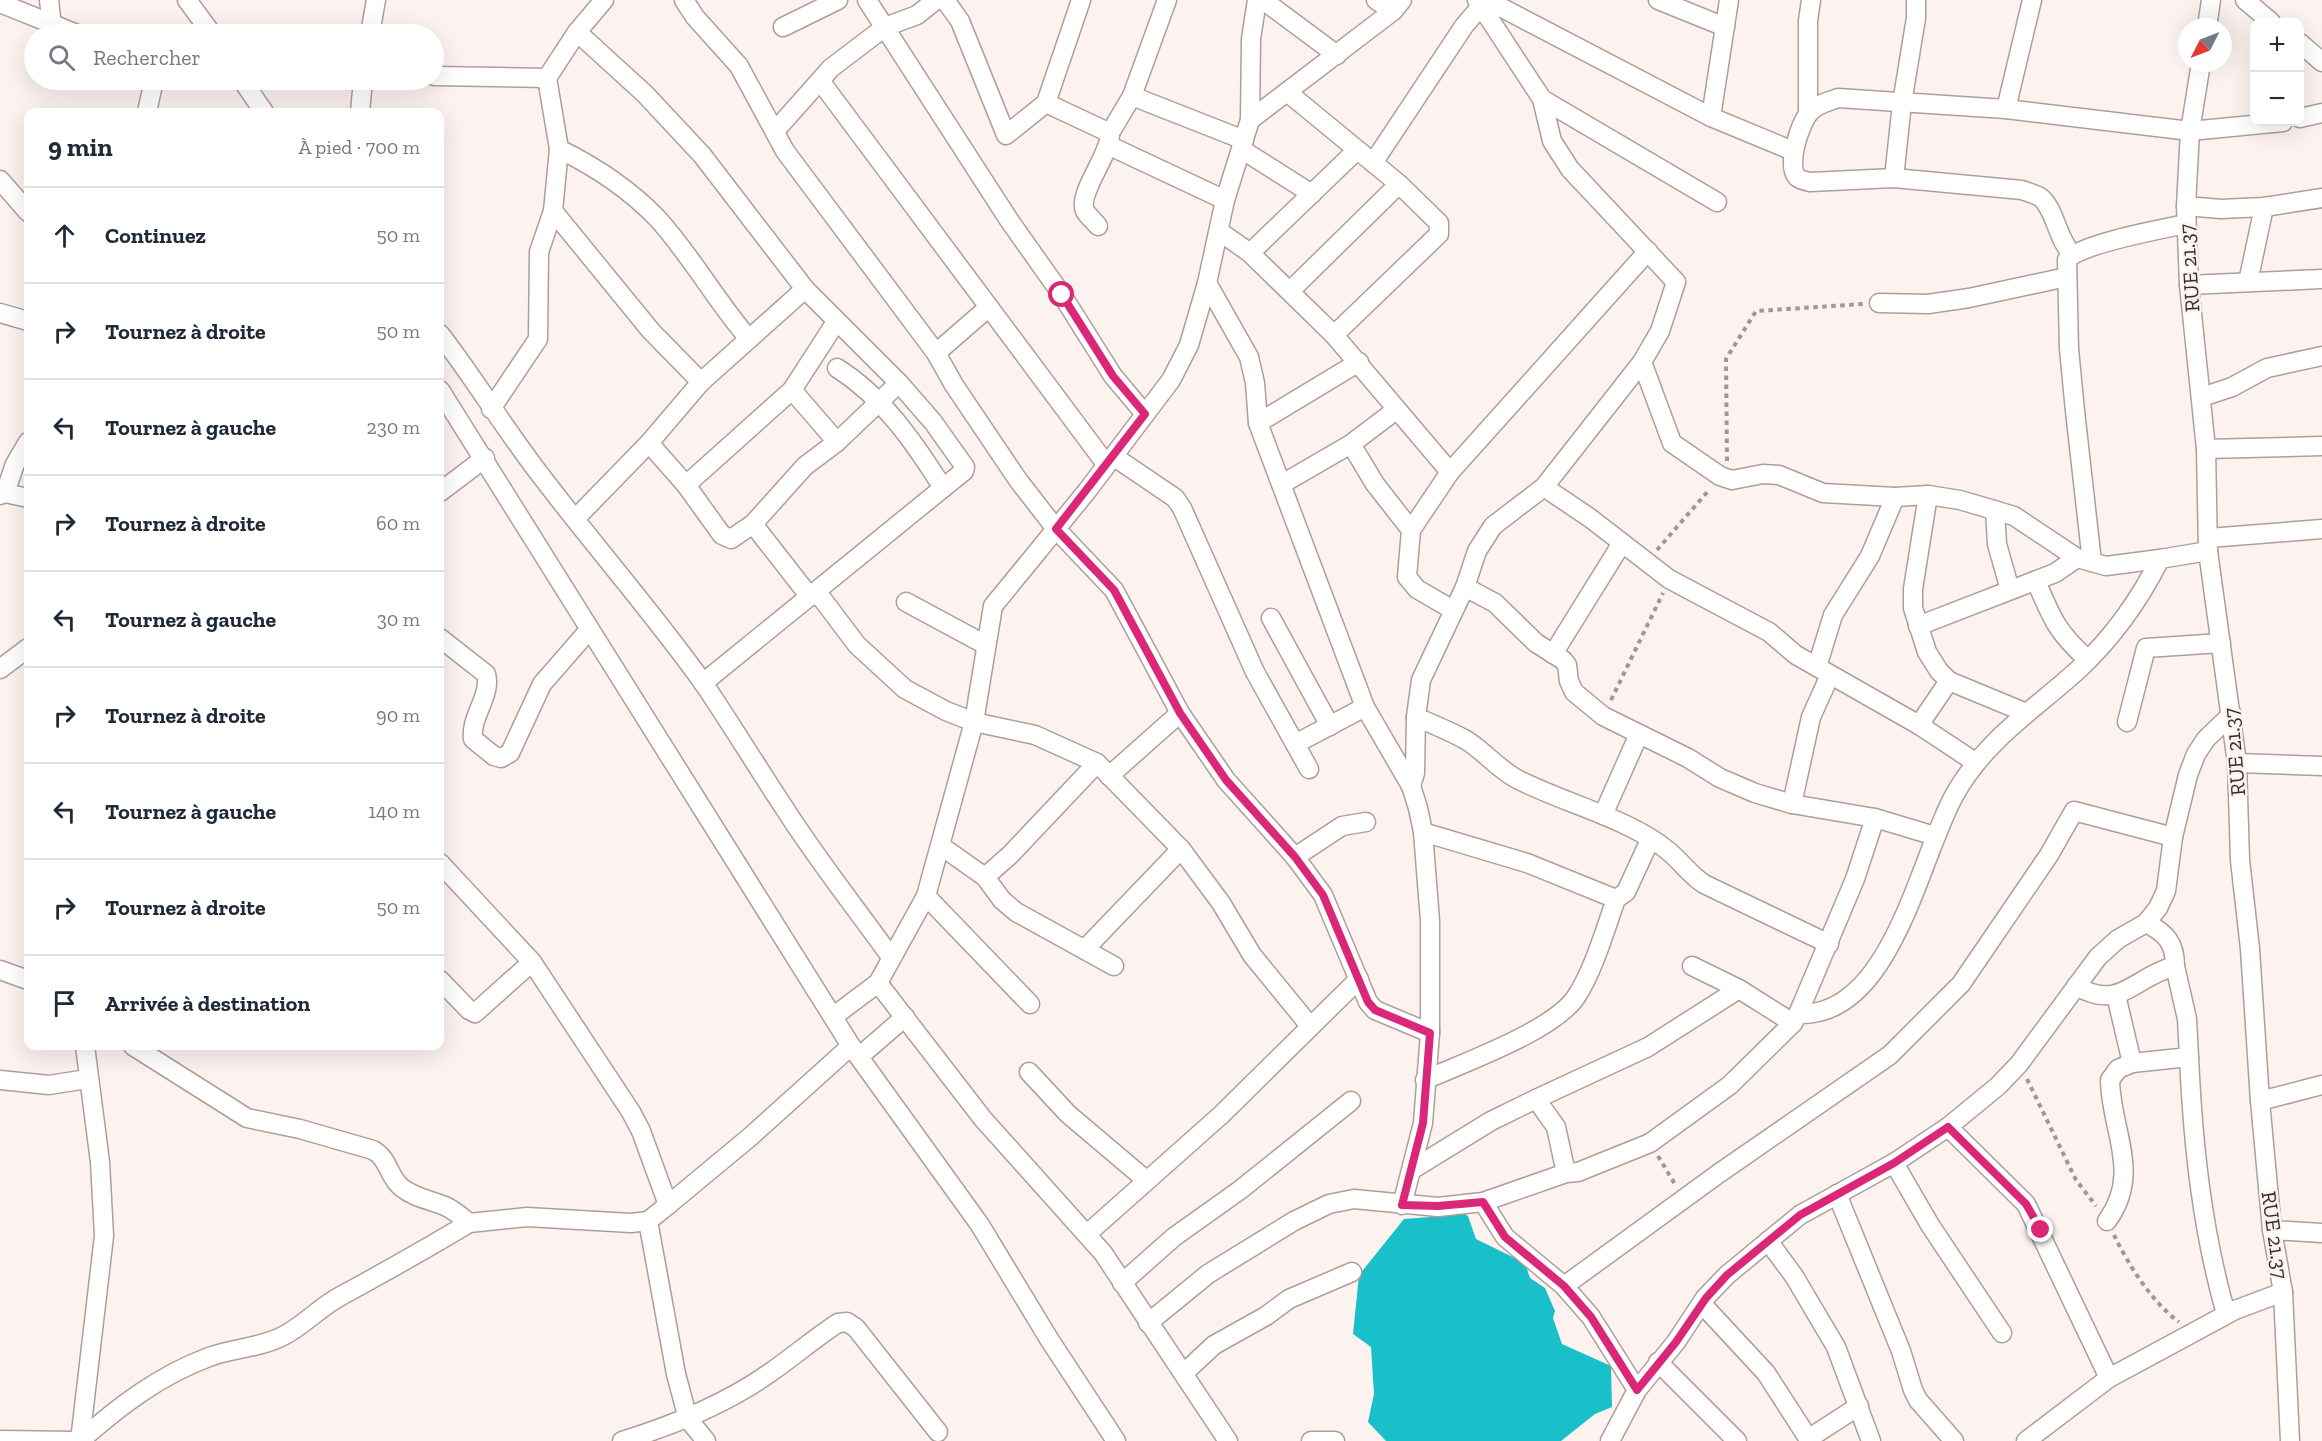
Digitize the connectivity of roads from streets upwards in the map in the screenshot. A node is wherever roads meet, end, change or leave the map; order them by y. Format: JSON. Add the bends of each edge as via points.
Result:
{"nodes":[{"id":1,"x":50,"y":0,"type":"edge"},
{"id":2,"x":187,"y":0,"type":"edge"},
{"id":3,"x":376,"y":0,"type":"edge"},
{"id":4,"x":604,"y":0,"type":"edge"},
{"id":5,"x":684,"y":0,"type":"edge"},
{"id":6,"x":838,"y":0,"type":"edge"},
{"id":7,"x":867,"y":0,"type":"edge"},
{"id":8,"x":936,"y":0,"type":"edge"},
{"id":9,"x":945,"y":0,"type":"edge"},
{"id":10,"x":1081,"y":0,"type":"edge"},
{"id":11,"x":1167,"y":0,"type":"edge"},
{"id":12,"x":1257,"y":0,"type":"edge"},
{"id":13,"x":1263,"y":0,"type":"edge"},
{"id":14,"x":1376,"y":0,"type":"edge"},
{"id":15,"x":1658,"y":0,"type":"edge"},
{"id":16,"x":1729,"y":0,"type":"edge"},
{"id":17,"x":1811,"y":0,"type":"edge"},
{"id":18,"x":1916,"y":0,"type":"edge"},
{"id":19,"x":2032,"y":0,"type":"edge"},
{"id":20,"x":2211,"y":0,"type":"edge"},
{"id":21,"x":2245,"y":0,"type":"edge"},
{"id":22,"x":1482,"y":2,"type":"edge"},
{"id":23,"x":0,"y":3,"type":"edge"},
{"id":24,"x":1398,"y":6,"type":"edge"},
{"id":25,"x":2208,"y":18,"type":"edge"},
{"id":26,"x":2266,"y":18,"type":"edge"},
{"id":27,"x":47,"y":24,"type":"edge"},
{"id":28,"x":52,"y":24,"type":"edge"},
{"id":29,"x":205,"y":24,"type":"edge"},
{"id":30,"x":372,"y":24,"type":"edge"},
{"id":31,"x":783,"y":27,"type":"dead end"},
{"id":32,"x":885,"y":27,"type":"junction"},
{"id":33,"x":1725,"y":27,"type":"junction"},
{"id":34,"x":577,"y":32,"type":"junction"},
{"id":35,"x":2304,"y":47,"type":"edge"},
{"id":36,"x":1337,"y":55,"type":"junction"},
{"id":37,"x":2322,"y":62,"type":"edge"},
{"id":38,"x":2200,"y":72,"type":"edge"},
{"id":39,"x":444,"y":76,"type":"edge"},
{"id":40,"x":547,"y":78,"type":"junction"},
{"id":41,"x":821,"y":82,"type":"junction"},
{"id":42,"x":152,"y":90,"type":"edge"},
{"id":43,"x":249,"y":90,"type":"edge"},
{"id":44,"x":362,"y":90,"type":"edge"},
{"id":45,"x":1287,"y":92,"type":"junction"},
{"id":46,"x":1132,"y":96,"type":"junction"},
{"id":47,"x":1542,"y":99,"type":"junction"},
{"id":48,"x":1046,"y":103,"type":"junction"},
{"id":49,"x":1902,"y":103,"type":"junction"},
{"id":50,"x":148,"y":108,"type":"edge"},
{"id":51,"x":261,"y":108,"type":"edge"},
{"id":52,"x":360,"y":108,"type":"edge"},
{"id":53,"x":2006,"y":109,"type":"junction"},
{"id":54,"x":2322,"y":113,"type":"edge"},
{"id":55,"x":1808,"y":114,"type":"junction"},
{"id":56,"x":1711,"y":117,"type":"junction"},
{"id":57,"x":2304,"y":117,"type":"edge"},
{"id":58,"x":1250,"y":120,"type":"junction"},
{"id":59,"x":2250,"y":125,"type":"edge"},
{"id":60,"x":775,"y":131,"type":"junction"},
{"id":61,"x":2190,"y":131,"type":"junction"},
{"id":62,"x":1110,"y":140,"type":"junction"},
{"id":63,"x":1242,"y":144,"type":"junction"},
{"id":64,"x":559,"y":149,"type":"junction"},
{"id":65,"x":1357,"y":150,"type":"junction"},
{"id":66,"x":1794,"y":151,"type":"junction"},
{"id":67,"x":1373,"y":163,"type":"junction"},
{"id":68,"x":1894,"y":178,"type":"junction"},
{"id":69,"x":0,"y":180,"type":"edge"},
{"id":70,"x":1399,"y":184,"type":"junction"},
{"id":71,"x":1312,"y":194,"type":"junction"},
{"id":72,"x":2322,"y":198,"type":"edge"},
{"id":73,"x":1225,"y":200,"type":"junction"},
{"id":74,"x":1717,"y":202,"type":"dead end"},
{"id":75,"x":2186,"y":206,"type":"junction"},
{"id":76,"x":24,"y":207,"type":"edge"},
{"id":77,"x":2264,"y":207,"type":"junction"},
{"id":78,"x":553,"y":211,"type":"junction"},
{"id":79,"x":2186,"y":224,"type":"junction"},
{"id":80,"x":1098,"y":226,"type":"dead end"},
{"id":81,"x":1219,"y":231,"type":"junction"},
{"id":82,"x":1648,"y":251,"type":"junction"},
{"id":83,"x":1250,"y":254,"type":"junction"},
{"id":84,"x":2072,"y":254,"type":"junction"},
{"id":85,"x":2067,"y":277,"type":"junction"},
{"id":86,"x":2322,"y":279,"type":"edge"},
{"id":87,"x":2248,"y":282,"type":"junction"},
{"id":88,"x":1207,"y":283,"type":"junction"},
{"id":89,"x":2189,"y":285,"type":"junction"},
{"id":90,"x":806,"y":289,"type":"junction"},
{"id":91,"x":1290,"y":291,"type":"junction"},
{"id":92,"x":1879,"y":303,"type":"road end"},
{"id":93,"x":989,"y":307,"type":"junction"},
{"id":94,"x":0,"y":313,"type":"edge"},
{"id":95,"x":24,"y":320,"type":"edge"},
{"id":96,"x":836,"y":322,"type":"junction"},
{"id":97,"x":1334,"y":335,"type":"junction"},
{"id":98,"x":444,"y":339,"type":"edge"},
{"id":99,"x":749,"y":339,"type":"junction"},
{"id":100,"x":936,"y":353,"type":"junction"},
{"id":101,"x":2322,"y":356,"type":"edge"},
{"id":102,"x":1359,"y":362,"type":"junction"},
{"id":103,"x":1642,"y":363,"type":"junction"},
{"id":104,"x":837,"y":368,"type":"dead end"},
{"id":105,"x":701,"y":382,"type":"junction"},
{"id":106,"x":899,"y":383,"type":"junction"},
{"id":107,"x":792,"y":390,"type":"junction"},
{"id":108,"x":444,"y":396,"type":"edge"},
{"id":109,"x":2202,"y":396,"type":"junction"},
{"id":110,"x":880,"y":402,"type":"junction"},
{"id":111,"x":491,"y":409,"type":"junction"},
{"id":112,"x":1396,"y":410,"type":"junction"},
{"id":113,"x":1145,"y":414,"type":"junction"},
{"id":114,"x":1258,"y":423,"type":"junction"},
{"id":115,"x":837,"y":442,"type":"junction"},
{"id":116,"x":649,"y":443,"type":"junction"},
{"id":117,"x":1351,"y":444,"type":"junction"},
{"id":118,"x":2322,"y":446,"type":"edge"},
{"id":119,"x":24,"y":449,"type":"edge"},
{"id":120,"x":2206,"y":449,"type":"junction"},
{"id":121,"x":485,"y":458,"type":"junction"},
{"id":122,"x":1109,"y":460,"type":"junction"},
{"id":123,"x":1450,"y":472,"type":"junction"},
{"id":124,"x":1282,"y":484,"type":"junction"},
{"id":125,"x":686,"y":485,"type":"junction"},
{"id":126,"x":943,"y":488,"type":"junction"},
{"id":127,"x":1544,"y":488,"type":"junction"},
{"id":128,"x":444,"y":489,"type":"edge"},
{"id":129,"x":3,"y":494,"type":"edge"},
{"id":130,"x":1928,"y":495,"type":"junction"},
{"id":131,"x":24,"y":497,"type":"edge"},
{"id":132,"x":1895,"y":497,"type":"junction"},
{"id":133,"x":1995,"y":510,"type":"junction"},
{"id":134,"x":576,"y":518,"type":"junction"},
{"id":135,"x":753,"y":524,"type":"junction"},
{"id":136,"x":1056,"y":529,"type":"junction"},
{"id":137,"x":2322,"y":529,"type":"edge"},
{"id":138,"x":1411,"y":530,"type":"junction"},
{"id":139,"x":1622,"y":543,"type":"junction"},
{"id":140,"x":2209,"y":545,"type":"junction"},
{"id":141,"x":2160,"y":559,"type":"junction"},
{"id":142,"x":2085,"y":560,"type":"junction"},
{"id":143,"x":2036,"y":581,"type":"junction"},
{"id":144,"x":1465,"y":587,"type":"junction"},
{"id":145,"x":2010,"y":590,"type":"junction"},
{"id":146,"x":813,"y":595,"type":"junction"},
{"id":147,"x":906,"y":602,"type":"dead end"},
{"id":148,"x":1453,"y":610,"type":"junction"},
{"id":149,"x":1271,"y":618,"type":"dead end"},
{"id":150,"x":1918,"y":626,"type":"junction"},
{"id":151,"x":589,"y":630,"type":"junction"},
{"id":152,"x":444,"y":641,"type":"edge"},
{"id":153,"x":2222,"y":643,"type":"junction"},
{"id":154,"x":984,"y":644,"type":"junction"},
{"id":155,"x":24,"y":651,"type":"edge"},
{"id":156,"x":1553,"y":654,"type":"junction"},
{"id":157,"x":2088,"y":660,"type":"junction"},
{"id":158,"x":0,"y":669,"type":"edge"},
{"id":159,"x":1824,"y":671,"type":"junction"},
{"id":160,"x":1949,"y":681,"type":"junction"},
{"id":161,"x":703,"y":683,"type":"junction"},
{"id":162,"x":1365,"y":707,"type":"junction"},
{"id":163,"x":2024,"y":712,"type":"junction"},
{"id":164,"x":1180,"y":713,"type":"junction"},
{"id":165,"x":2232,"y":714,"type":"junction"},
{"id":166,"x":1416,"y":717,"type":"junction"},
{"id":167,"x":974,"y":722,"type":"junction"},
{"id":168,"x":2127,"y":722,"type":"dead end"},
{"id":169,"x":1919,"y":725,"type":"junction"},
{"id":170,"x":1330,"y":726,"type":"junction"},
{"id":171,"x":1639,"y":734,"type":"junction"},
{"id":172,"x":1295,"y":744,"type":"junction"},
{"id":173,"x":1975,"y":762,"type":"junction"},
{"id":174,"x":2237,"y":763,"type":"junction"},
{"id":175,"x":2322,"y":766,"type":"edge"},
{"id":176,"x":1309,"y":769,"type":"dead end"},
{"id":177,"x":1103,"y":770,"type":"junction"},
{"id":178,"x":1411,"y":786,"type":"junction"},
{"id":179,"x":1791,"y":804,"type":"junction"},
{"id":180,"x":1603,"y":815,"type":"junction"},
{"id":181,"x":1875,"y":818,"type":"junction"},
{"id":182,"x":1366,"y":822,"type":"dead end"},
{"id":183,"x":1423,"y":832,"type":"junction"},
{"id":184,"x":1935,"y":836,"type":"junction"},
{"id":185,"x":2173,"y":837,"type":"junction"},
{"id":186,"x":1650,"y":840,"type":"junction"},
{"id":187,"x":941,"y":846,"type":"junction"},
{"id":188,"x":1180,"y":849,"type":"junction"},
{"id":189,"x":1295,"y":857,"type":"junction"},
{"id":190,"x":444,"y":867,"type":"edge"},
{"id":191,"x":985,"y":877,"type":"junction"},
{"id":192,"x":926,"y":896,"type":"junction"},
{"id":193,"x":1616,"y":899,"type":"junction"},
{"id":194,"x":2146,"y":923,"type":"junction"},
{"id":195,"x":1829,"y":944,"type":"junction"},
{"id":196,"x":1085,"y":949,"type":"junction"},
{"id":197,"x":891,"y":957,"type":"junction"},
{"id":198,"x":532,"y":962,"type":"junction"},
{"id":199,"x":1114,"y":966,"type":"dead end"},
{"id":200,"x":1692,"y":966,"type":"dead end"},
{"id":201,"x":2175,"y":966,"type":"junction"},
{"id":202,"x":0,"y":970,"type":"edge"},
{"id":203,"x":24,"y":979,"type":"edge"},
{"id":204,"x":1359,"y":979,"type":"junction"},
{"id":205,"x":878,"y":983,"type":"junction"},
{"id":206,"x":444,"y":984,"type":"edge"},
{"id":207,"x":2076,"y":986,"type":"junction"},
{"id":208,"x":1739,"y":988,"type":"junction"},
{"id":209,"x":2116,"y":995,"type":"junction"},
{"id":210,"x":1030,"y":1004,"type":"dead end"},
{"id":211,"x":834,"y":1016,"type":"junction"},
{"id":212,"x":905,"y":1017,"type":"junction"},
{"id":213,"x":1796,"y":1018,"type":"junction"},
{"id":214,"x":1310,"y":1026,"type":"junction"},
{"id":215,"x":1430,"y":1033,"type":"junction"},
{"id":216,"x":85,"y":1050,"type":"edge"},
{"id":217,"x":139,"y":1050,"type":"edge"},
{"id":218,"x":856,"y":1051,"type":"junction"},
{"id":219,"x":2190,"y":1057,"type":"junction"},
{"id":220,"x":2132,"y":1063,"type":"junction"},
{"id":221,"x":1029,"y":1072,"type":"dead end"},
{"id":222,"x":87,"y":1079,"type":"junction"},
{"id":223,"x":0,"y":1080,"type":"edge"},
{"id":224,"x":1425,"y":1080,"type":"junction"},
{"id":225,"x":2322,"y":1084,"type":"edge"},
{"id":226,"x":1536,"y":1099,"type":"junction"},
{"id":227,"x":1352,"y":1101,"type":"dead end"},
{"id":228,"x":2259,"y":1101,"type":"junction"},
{"id":229,"x":1948,"y":1127,"type":"junction"},
{"id":230,"x":1894,"y":1163,"type":"junction"},
{"id":231,"x":1413,"y":1169,"type":"junction"},
{"id":232,"x":1566,"y":1173,"type":"junction"},
{"id":233,"x":1146,"y":1180,"type":"junction"},
{"id":234,"x":1837,"y":1194,"type":"junction"},
{"id":235,"x":1483,"y":1202,"type":"junction"},
{"id":236,"x":668,"y":1205,"type":"junction"},
{"id":237,"x":1402,"y":1205,"type":"junction"},
{"id":238,"x":648,"y":1221,"type":"junction"},
{"id":239,"x":2107,"y":1221,"type":"dead end"},
{"id":240,"x":469,"y":1222,"type":"junction"},
{"id":241,"x":2272,"y":1230,"type":"junction"},
{"id":242,"x":2322,"y":1233,"type":"edge"},
{"id":243,"x":1087,"y":1234,"type":"junction"},
{"id":244,"x":1767,"y":1241,"type":"junction"},
{"id":245,"x":1352,"y":1272,"type":"dead end"},
{"id":246,"x":1122,"y":1283,"type":"junction"},
{"id":247,"x":1564,"y":1286,"type":"junction"},
{"id":248,"x":2283,"y":1292,"type":"junction"},
{"id":249,"x":1702,"y":1304,"type":"junction"},
{"id":250,"x":2226,"y":1314,"type":"junction"},
{"id":251,"x":1148,"y":1323,"type":"junction"},
{"id":252,"x":2002,"y":1334,"type":"dead end"},
{"id":253,"x":1658,"y":1362,"type":"junction"},
{"id":254,"x":1184,"y":1373,"type":"junction"},
{"id":255,"x":2109,"y":1378,"type":"junction"},
{"id":256,"x":1637,"y":1390,"type":"junction"},
{"id":257,"x":1859,"y":1406,"type":"junction"},
{"id":258,"x":688,"y":1419,"type":"junction"},
{"id":259,"x":938,"y":1432,"type":"dead end"},
{"id":260,"x":0,"y":1440,"type":"edge"},
{"id":261,"x":76,"y":1441,"type":"edge"},
{"id":262,"x":622,"y":1441,"type":"edge"},
{"id":263,"x":706,"y":1441,"type":"edge"},
{"id":264,"x":1116,"y":1441,"type":"edge"},
{"id":265,"x":1228,"y":1441,"type":"edge"},
{"id":266,"x":1311,"y":1441,"type":"edge"},
{"id":267,"x":1335,"y":1441,"type":"edge"},
{"id":268,"x":1610,"y":1441,"type":"edge"},
{"id":269,"x":1737,"y":1441,"type":"edge"},
{"id":270,"x":1871,"y":1441,"type":"edge"},
{"id":271,"x":1954,"y":1441,"type":"edge"},
{"id":272,"x":2026,"y":1441,"type":"edge"},
{"id":273,"x":2290,"y":1441,"type":"edge"}],
"edges":[{"from":1,"to":28,"type":"street"},
{"from":2,"to":29,"type":"street"},
{"from":3,"to":30,"type":"street"},
{"from":4,"to":34,"type":"street"},
{"from":5,"to":60,"type":"street","via":[[739,66]]},
{"from":6,"to":31,"type":"street"},
{"from":7,"to":32,"type":"street"},
{"from":8,"to":32,"type":"street","via":[[917,15]]},
{"from":9,"to":48,"type":"street","via":[[960,21],[1005,134],[1012,133]]},
{"from":10,"to":48,"type":"street"},
{"from":11,"to":46,"type":"street"},
{"from":12,"to":58,"type":"street","via":[[1251,39]]},
{"from":13,"to":36,"type":"street"},
{"from":14,"to":24,"type":"street"},
{"from":15,"to":33,"type":"street"},
{"from":16,"to":33,"type":"street"},
{"from":17,"to":55,"type":"street"},
{"from":18,"to":49,"type":"street"},
{"from":19,"to":53,"type":"street"},
{"from":20,"to":25,"type":"street"},
{"from":21,"to":26,"type":"street"},
{"from":22,"to":47,"type":"street"},
{"from":22,"to":56,"type":"street"},
{"from":22,"to":67,"type":"street"},
{"from":23,"to":27,"type":"street"},
{"from":24,"to":36,"type":"street"},
{"from":32,"to":41,"type":"street","via":[[831,68]]},
{"from":32,"to":113,"type":"street","via":[[1113,376]]},
{"from":33,"to":56,"type":"street"},
{"from":34,"to":40,"type":"street"},
{"from":34,"to":90,"type":"street","via":[[645,93],[702,155]]},
{"from":35,"to":37,"type":"street"},
{"from":36,"to":45,"type":"street"},
{"from":38,"to":61,"type":"street","name":"RUE 21.37"},
{"from":39,"to":40,"type":"street"},
{"from":40,"to":64,"type":"street"},
{"from":41,"to":60,"type":"street"},
{"from":41,"to":93,"type":"street"},
{"from":42,"to":50,"type":"street"},
{"from":43,"to":51,"type":"street"},
{"from":44,"to":52,"type":"street"},
{"from":45,"to":58,"type":"street"},
{"from":45,"to":65,"type":"street"},
{"from":46,"to":62,"type":"street"},
{"from":46,"to":63,"type":"street"},
{"from":47,"to":74,"type":"street"},
{"from":47,"to":82,"type":"street","via":[[1552,141],[1570,169]]},
{"from":48,"to":62,"type":"street"},
{"from":49,"to":53,"type":"street"},
{"from":49,"to":55,"type":"street","via":[[1838,98],[1818,105]]},
{"from":49,"to":68,"type":"street"},
{"from":53,"to":61,"type":"street"},
{"from":54,"to":57,"type":"street"},
{"from":55,"to":66,"type":"street"},
{"from":56,"to":66,"type":"street"},
{"from":58,"to":63,"type":"street"},
{"from":59,"to":61,"type":"street"},
{"from":60,"to":100,"type":"street","via":[[785,151]]},
{"from":61,"to":75,"type":"street","name":"RUE 21.37"},
{"from":62,"to":73,"type":"street"},
{"from":62,"to":80,"type":"street","via":[[1083,199],[1085,211]]},
{"from":63,"to":71,"type":"street"},
{"from":63,"to":73,"type":"street"},
{"from":64,"to":78,"type":"street"},
{"from":64,"to":99,"type":"street","via":[[602,170],[657,218]]},
{"from":65,"to":67,"type":"street"},
{"from":65,"to":71,"type":"street"},
{"from":66,"to":68,"type":"street","via":[[1796,176],[1810,182]]},
{"from":67,"to":70,"type":"street"},
{"from":68,"to":84,"type":"street","via":[[2022,190],[2040,197],[2064,246]]},
{"from":69,"to":76,"type":"street"},
{"from":70,"to":91,"type":"street"},
{"from":70,"to":97,"type":"street","via":[[1439,223],[1439,234]]},
{"from":71,"to":83,"type":"street"},
{"from":72,"to":77,"type":"street"},
{"from":73,"to":81,"type":"street"},
{"from":75,"to":77,"type":"street"},
{"from":75,"to":79,"type":"street","name":"RUE 21.37"},
{"from":77,"to":87,"type":"street"},
{"from":78,"to":105,"type":"street","via":[[644,323]]},
{"from":78,"to":111,"type":"street","via":[[539,252],[538,339]]},
{"from":79,"to":84,"type":"street","via":[[2120,238]]},
{"from":79,"to":89,"type":"street","name":"RUE 21.37"},
{"from":81,"to":83,"type":"street"},
{"from":81,"to":88,"type":"street"},
{"from":82,"to":103,"type":"street","via":[[1676,282],[1660,331]]},
{"from":82,"to":123,"type":"street"},
{"from":83,"to":91,"type":"street"},
{"from":84,"to":85,"type":"street","via":[[2066,267]]},
{"from":85,"to":92,"type":"street","via":[[1959,300]]},
{"from":85,"to":142,"type":"street"},
{"from":86,"to":87,"type":"street"},
{"from":87,"to":89,"type":"street"},
{"from":88,"to":113,"type":"street","via":[[1189,345],[1171,380]]},
{"from":88,"to":114,"type":"street","via":[[1249,357]]},
{"from":89,"to":109,"type":"street","name":"RUE 21.37"},
{"from":90,"to":96,"type":"street"},
{"from":90,"to":99,"type":"street"},
{"from":91,"to":97,"type":"street"},
{"from":93,"to":100,"type":"street"},
{"from":93,"to":122,"type":"street"},
{"from":94,"to":95,"type":"street"},
{"from":96,"to":106,"type":"street"},
{"from":96,"to":107,"type":"street"},
{"from":97,"to":102,"type":"street"},
{"from":98,"to":111,"type":"street","via":[[478,384]]},
{"from":99,"to":105,"type":"street"},
{"from":100,"to":136,"type":"street","via":[[1018,480]]},
{"from":101,"to":109,"type":"street","via":[[2267,368],[2232,387]]},
{"from":102,"to":112,"type":"street"},
{"from":102,"to":114,"type":"street"},
{"from":103,"to":127,"type":"street"},
{"from":103,"to":132,"type":"street","via":[[1672,443],[1720,476],[1732,480],[1779,475],[1823,493]]},
{"from":104,"to":110,"type":"street"},
{"from":105,"to":116,"type":"street"},
{"from":106,"to":110,"type":"street"},
{"from":106,"to":126,"type":"street","via":[[964,462],[964,471]]},
{"from":107,"to":115,"type":"street"},
{"from":107,"to":125,"type":"street"},
{"from":108,"to":121,"type":"street"},
{"from":109,"to":120,"type":"street","name":"RUE 21.37"},
{"from":110,"to":115,"type":"street"},
{"from":110,"to":126,"type":"street"},
{"from":111,"to":134,"type":"street"},
{"from":112,"to":117,"type":"street"},
{"from":112,"to":123,"type":"street"},
{"from":113,"to":122,"type":"street"},
{"from":114,"to":124,"type":"street"},
{"from":115,"to":135,"type":"street","via":[[805,466]]},
{"from":116,"to":125,"type":"street"},
{"from":116,"to":134,"type":"street"},
{"from":117,"to":124,"type":"street"},
{"from":117,"to":138,"type":"street"},
{"from":118,"to":120,"type":"street"},
{"from":119,"to":129,"type":"street"},
{"from":120,"to":140,"type":"street","name":"RUE 21.37"},
{"from":121,"to":128,"type":"street"},
{"from":121,"to":151,"type":"street"},
{"from":122,"to":136,"type":"street"},
{"from":122,"to":172,"type":"street","via":[[1175,498],[1182,508],[1255,672]]},
{"from":123,"to":138,"type":"street"},
{"from":124,"to":162,"type":"street"},
{"from":125,"to":135,"type":"street","via":[[726,539]]},
{"from":126,"to":146,"type":"street"},
{"from":127,"to":139,"type":"street"},
{"from":127,"to":144,"type":"street","via":[[1493,526],[1477,550]]},
{"from":129,"to":131,"type":"street"},
{"from":130,"to":132,"type":"street"},
{"from":130,"to":133,"type":"street"},
{"from":130,"to":150,"type":"street","via":[[1912,589]]},
{"from":132,"to":159,"type":"street","via":[[1870,556],[1833,615]]},
{"from":133,"to":142,"type":"street","via":[[2034,528]]},
{"from":133,"to":145,"type":"street","via":[[1997,544]]},
{"from":134,"to":161,"type":"street"},
{"from":135,"to":146,"type":"street"},
{"from":136,"to":154,"type":"street","via":[[993,606]]},
{"from":136,"to":164,"type":"street","via":[[1114,590]]},
{"from":137,"to":140,"type":"street"},
{"from":138,"to":148,"type":"street","via":[[1407,577],[1417,589]]},
{"from":139,"to":156,"type":"street"},
{"from":139,"to":159,"type":"street","via":[[1670,579],[1769,632],[1796,655]]},
{"from":140,"to":141,"type":"street"},
{"from":140,"to":153,"type":"street","name":"RUE 21.37"},
{"from":141,"to":142,"type":"street","via":[[2106,566]]},
{"from":141,"to":157,"type":"street","via":[[2143,591]]},
{"from":142,"to":143,"type":"street"},
{"from":143,"to":145,"type":"street"},
{"from":143,"to":157,"type":"street","via":[[2064,638]]},
{"from":144,"to":148,"type":"street"},
{"from":144,"to":156,"type":"street","via":[[1495,603]]},
{"from":145,"to":150,"type":"street"},
{"from":146,"to":161,"type":"street"},
{"from":146,"to":167,"type":"street","via":[[895,681],[946,711]]},
{"from":147,"to":154,"type":"street"},
{"from":148,"to":166,"type":"street","via":[[1421,680]]},
{"from":149,"to":170,"type":"street"},
{"from":150,"to":160,"type":"street","via":[[1927,652]]},
{"from":151,"to":152,"type":"street","via":[[542,684],[510,753],[501,758],[473,739],[472,725],[487,684],[486,674]]},
{"from":151,"to":211,"type":"street"},
{"from":153,"to":165,"type":"street","name":"RUE 21.37"},
{"from":153,"to":168,"type":"street","via":[[2146,648]]},
{"from":154,"to":167,"type":"street"},
{"from":155,"to":158,"type":"street"},
{"from":156,"to":171,"type":"street","via":[[1567,665],[1574,692],[1603,716]]},
{"from":157,"to":163,"type":"street"},
{"from":159,"to":169,"type":"street"},
{"from":159,"to":179,"type":"street"},
{"from":160,"to":163,"type":"street"},
{"from":160,"to":169,"type":"street"},
{"from":161,"to":197,"type":"street","via":[[795,823]]},
{"from":162,"to":170,"type":"street"},
{"from":162,"to":178,"type":"street"},
{"from":163,"to":173,"type":"street"},
{"from":164,"to":177,"type":"street"},
{"from":164,"to":189,"type":"street","via":[[1226,780]]},
{"from":165,"to":174,"type":"street","name":"RUE 21.37"},
{"from":165,"to":185,"type":"street","via":[[2196,754]]},
{"from":166,"to":178,"type":"street","via":[[1415,773]]},
{"from":166,"to":180,"type":"street","via":[[1467,741],[1514,778]]},
{"from":167,"to":177,"type":"street","via":[[1035,735]]},
{"from":167,"to":187,"type":"street"},
{"from":169,"to":173,"type":"street"},
{"from":170,"to":172,"type":"street"},
{"from":171,"to":179,"type":"street","via":[[1720,778]]},
{"from":171,"to":180,"type":"street"},
{"from":172,"to":176,"type":"street"},
{"from":173,"to":184,"type":"street"},
{"from":174,"to":175,"type":"street"},
{"from":174,"to":228,"type":"street","name":"RUE 21.37","via":[[2240,860]]},
{"from":177,"to":188,"type":"street"},
{"from":177,"to":191,"type":"street"},
{"from":178,"to":183,"type":"street"},
{"from":179,"to":181,"type":"street"},
{"from":180,"to":186,"type":"street"},
{"from":181,"to":184,"type":"street"},
{"from":181,"to":195,"type":"street"},
{"from":182,"to":189,"type":"street","via":[[1342,826]]},
{"from":183,"to":193,"type":"street","via":[[1527,863]]},
{"from":183,"to":215,"type":"street","via":[[1430,921]]},
{"from":184,"to":213,"type":"street","via":[[1899,926],[1869,978],[1839,1006]]},
{"from":185,"to":194,"type":"street","via":[[2166,891]]},
{"from":185,"to":247,"type":"street","via":[[2074,811],[2049,855],[1961,984],[1890,1055]]},
{"from":186,"to":193,"type":"street","via":[[1626,892]]},
{"from":186,"to":195,"type":"street","via":[[1668,850],[1704,884]]},
{"from":187,"to":191,"type":"street"},
{"from":187,"to":192,"type":"street"},
{"from":188,"to":196,"type":"street"},
{"from":188,"to":214,"type":"street","via":[[1221,903],[1252,955]]},
{"from":189,"to":204,"type":"street","via":[[1323,895]]},
{"from":190,"to":198,"type":"street"},
{"from":191,"to":196,"type":"street","via":[[1016,912]]},
{"from":192,"to":197,"type":"street"},
{"from":192,"to":210,"type":"street"},
{"from":193,"to":224,"type":"street","via":[[1577,996],[1565,1010],[1545,1024]]},
{"from":194,"to":201,"type":"street","via":[[2161,930],[2171,941]]},
{"from":194,"to":207,"type":"street","via":[[2118,939]]},
{"from":195,"to":213,"type":"street"},
{"from":196,"to":199,"type":"street"},
{"from":197,"to":205,"type":"street"},
{"from":198,"to":206,"type":"street","via":[[475,1013]]},
{"from":198,"to":236,"type":"street","via":[[631,1112]]},
{"from":200,"to":208,"type":"street"},
{"from":201,"to":209,"type":"street"},
{"from":201,"to":219,"type":"street","via":[[2187,1018]]},
{"from":202,"to":203,"type":"street"},
{"from":204,"to":214,"type":"street"},
{"from":204,"to":215,"type":"street","via":[[1375,1010]]},
{"from":205,"to":211,"type":"street"},
{"from":205,"to":212,"type":"street"},
{"from":207,"to":209,"type":"street","via":[[2102,997]]},
{"from":207,"to":229,"type":"street","via":[[2019,1064]]},
{"from":208,"to":213,"type":"street"},
{"from":208,"to":226,"type":"street","via":[[1648,1047]]},
{"from":209,"to":220,"type":"street"},
{"from":211,"to":218,"type":"street"},
{"from":212,"to":218,"type":"street"},
{"from":212,"to":243,"type":"street","via":[[983,1119]]},
{"from":213,"to":232,"type":"street","via":[[1730,1085],[1650,1143]]},
{"from":214,"to":233,"type":"street","via":[[1221,1115]]},
{"from":215,"to":224,"type":"street"},
{"from":216,"to":222,"type":"street"},
{"from":217,"to":240,"type":"street","via":[[248,1118],[300,1129],[383,1155],[400,1186],[446,1206]]},
{"from":218,"to":236,"type":"street"},
{"from":218,"to":264,"type":"street","via":[[980,1225]]},
{"from":219,"to":220,"type":"street"},
{"from":219,"to":250,"type":"street","via":[[2196,1164],[2204,1220]]},
{"from":220,"to":239,"type":"street","via":[[2118,1069],[2110,1080],[2124,1152],[2124,1188]]},
{"from":221,"to":233,"type":"street","via":[[1068,1114]]},
{"from":222,"to":223,"type":"street","via":[[50,1085]]},
{"from":222,"to":240,"type":"street","via":[[100,1162],[104,1236],[80,1441],[121,1405],[184,1369],[208,1358],[285,1336],[337,1298],[394,1269]]},
{"from":224,"to":231,"type":"street","via":[[1423,1123]]},
{"from":225,"to":228,"type":"street"},
{"from":226,"to":231,"type":"street","via":[[1491,1120]]},
{"from":226,"to":232,"type":"street","via":[[1556,1127]]},
{"from":227,"to":246,"type":"street","via":[[1174,1237]]},
{"from":228,"to":241,"type":"street","name":"RUE 21.37"},
{"from":229,"to":230,"type":"street"},
{"from":229,"to":255,"type":"street","via":[[2026,1204]]},
{"from":230,"to":234,"type":"street"},
{"from":230,"to":252,"type":"street"},
{"from":231,"to":237,"type":"street"},
{"from":232,"to":235,"type":"street"},
{"from":233,"to":243,"type":"street"},
{"from":234,"to":244,"type":"street","via":[[1800,1215]]},
{"from":234,"to":271,"type":"street","via":[[1913,1390]]},
{"from":235,"to":237,"type":"street"},
{"from":235,"to":247,"type":"street","via":[[1505,1237]]},
{"from":236,"to":238,"type":"street"},
{"from":237,"to":251,"type":"street","via":[[1354,1199],[1329,1203],[1208,1274]]},
{"from":238,"to":240,"type":"street","via":[[527,1217]]},
{"from":238,"to":258,"type":"street"},
{"from":241,"to":242,"type":"street"},
{"from":241,"to":248,"type":"street","name":"RUE 21.37"},
{"from":243,"to":246,"type":"street"},
{"from":244,"to":249,"type":"street","via":[[1727,1275]]},
{"from":244,"to":257,"type":"street","via":[[1794,1276],[1836,1347]]},
{"from":245,"to":254,"type":"street","via":[[1289,1299],[1214,1345]]},
{"from":246,"to":251,"type":"street"},
{"from":247,"to":256,"type":"street","via":[[1591,1317]]},
{"from":248,"to":250,"type":"street"},
{"from":248,"to":273,"type":"street","name":"RUE 21.37"},
{"from":249,"to":253,"type":"street"},
{"from":249,"to":257,"type":"street","via":[[1766,1373],[1806,1435],[1814,1436]]},
{"from":250,"to":255,"type":"street"},
{"from":251,"to":254,"type":"street"},
{"from":253,"to":256,"type":"street"},
{"from":253,"to":269,"type":"street"},
{"from":254,"to":265,"type":"street"},
{"from":255,"to":272,"type":"street"},
{"from":256,"to":268,"type":"street"},
{"from":257,"to":270,"type":"street"},
{"from":258,"to":259,"type":"street","via":[[770,1373],[838,1323],[847,1322],[856,1328]]},
{"from":258,"to":262,"type":"street"},
{"from":258,"to":263,"type":"street"},
{"from":260,"to":261,"type":"street"},
{"from":266,"to":267,"type":"street"}]}
